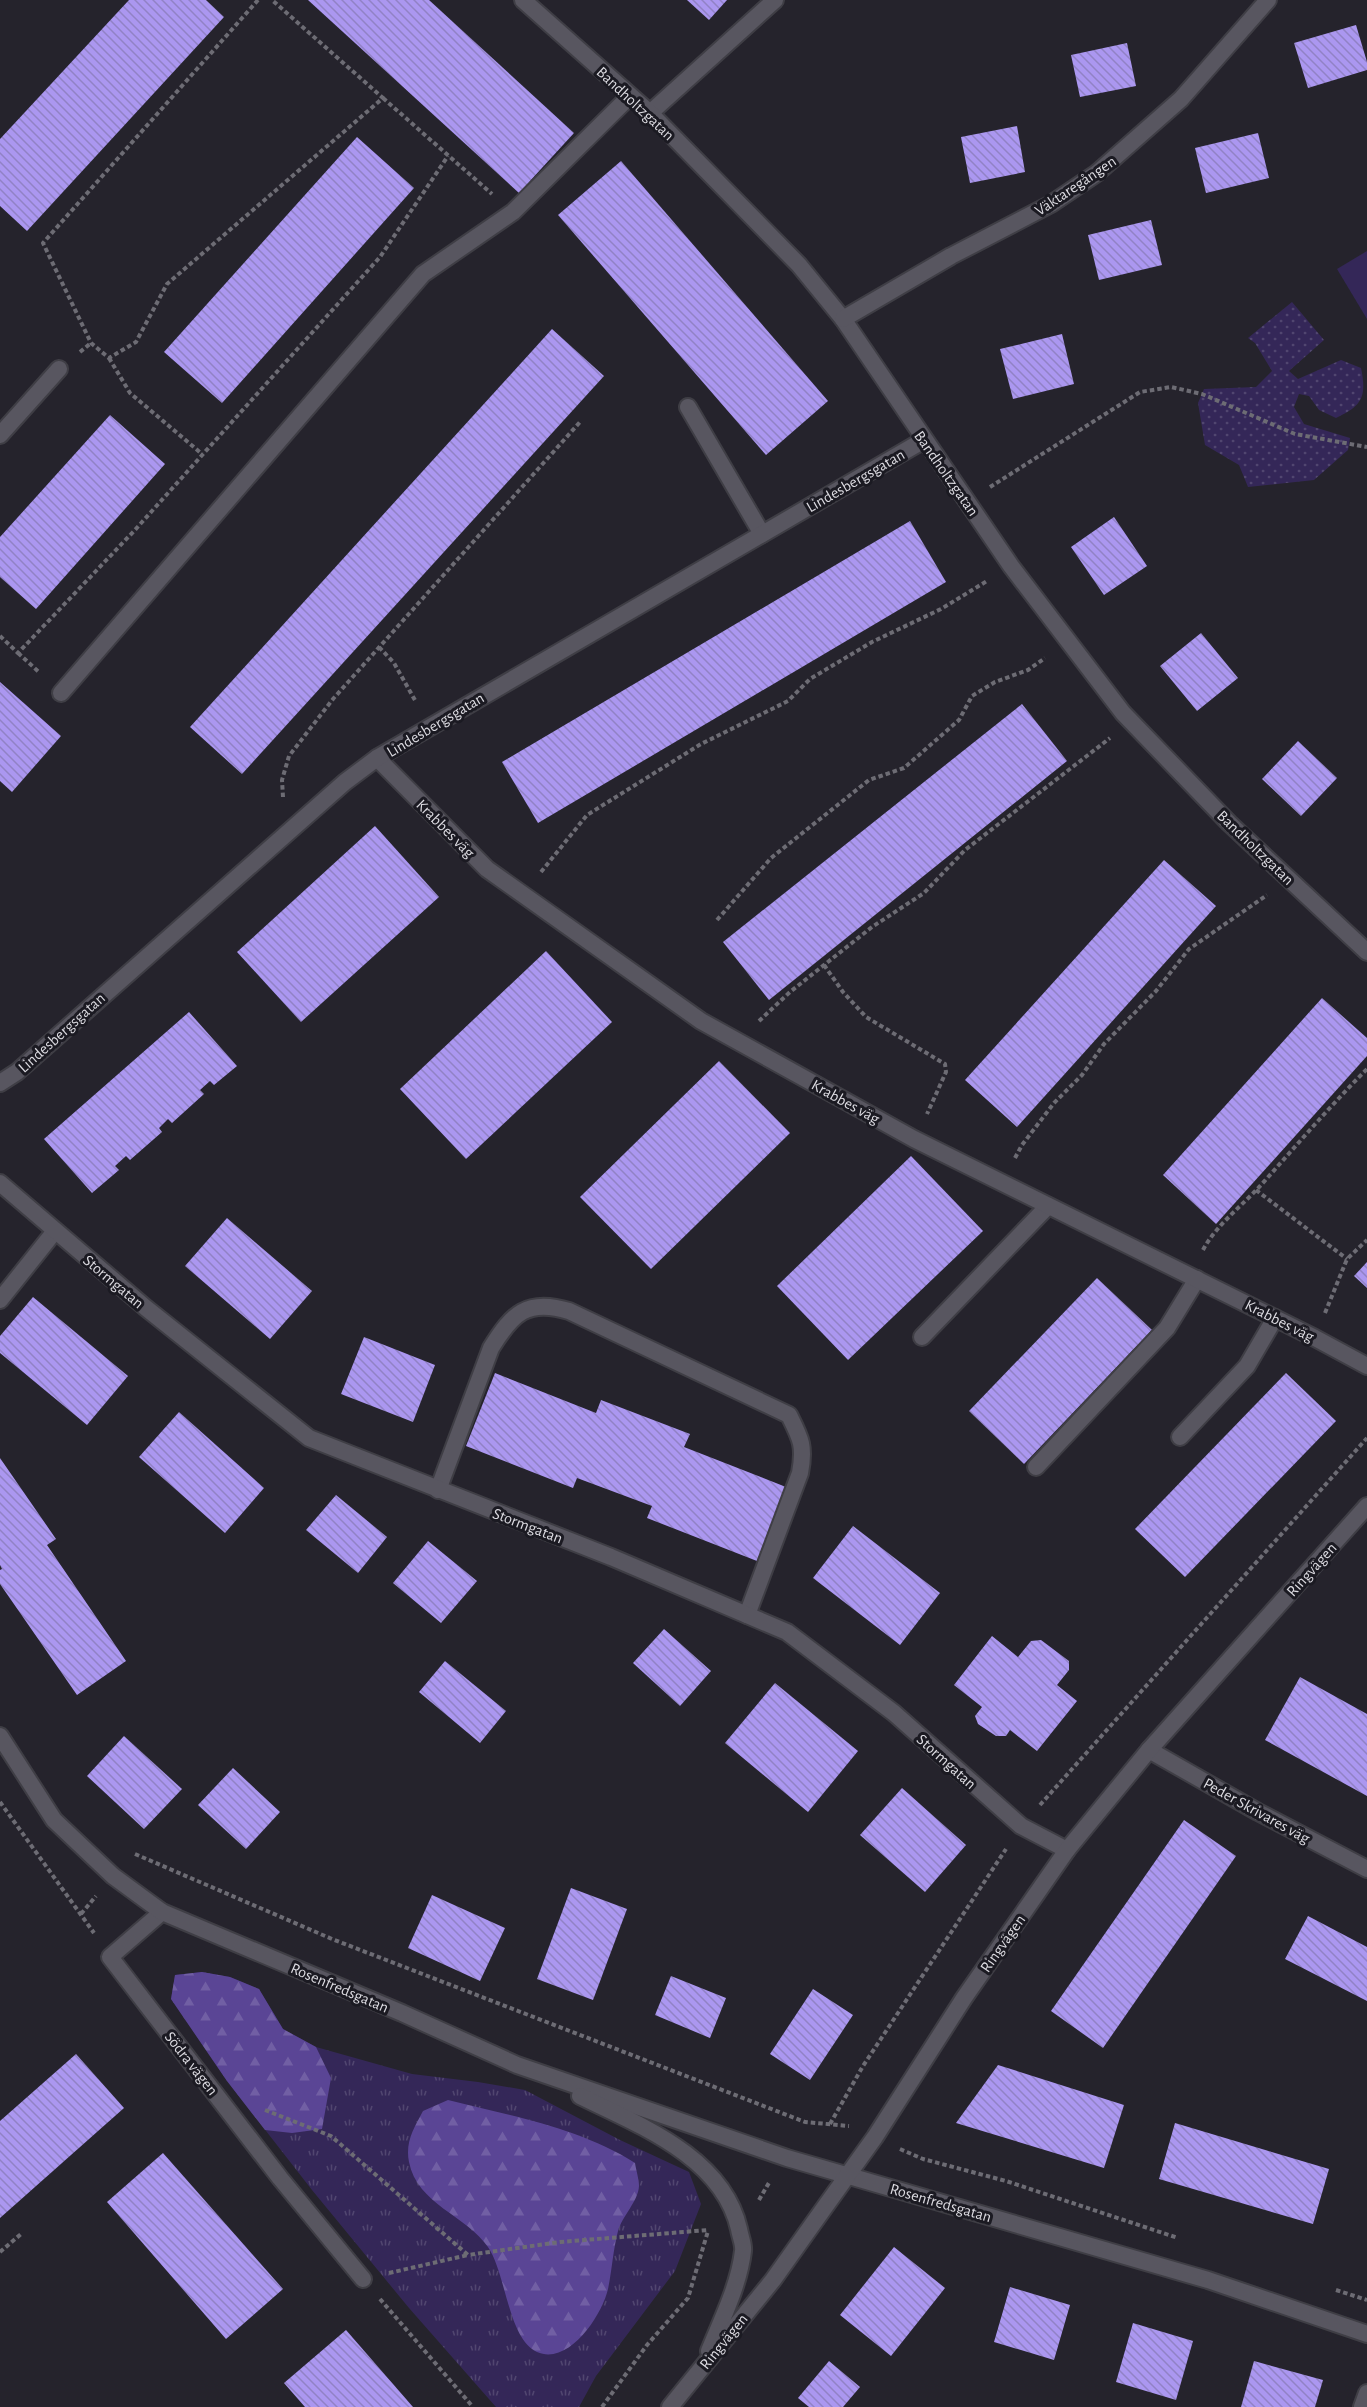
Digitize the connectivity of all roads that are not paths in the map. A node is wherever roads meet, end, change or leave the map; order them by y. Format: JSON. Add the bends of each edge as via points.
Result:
{"nodes":[{"id":1,"x":523,"y":0,"type":"edge"},
{"id":2,"x":775,"y":0,"type":"edge"},
{"id":3,"x":1268,"y":0,"type":"edge"},
{"id":4,"x":630,"y":96,"type":"junction"},
{"id":5,"x":650,"y":113,"type":"junction"},
{"id":6,"x":843,"y":319,"type":"junction"},
{"id":7,"x":58,"y":369,"type":"dead end"},
{"id":8,"x":688,"y":407,"type":"dead end"},
{"id":9,"x":0,"y":435,"type":"edge"},
{"id":10,"x":924,"y":440,"type":"junction"},
{"id":11,"x":762,"y":534,"type":"junction"},
{"id":12,"x":61,"y":693,"type":"dead end"},
{"id":13,"x":377,"y":759,"type":"junction"},
{"id":14,"x":1367,"y":952,"type":"edge"},
{"id":15,"x":0,"y":1083,"type":"edge"},
{"id":16,"x":0,"y":1184,"type":"edge"},
{"id":17,"x":1048,"y":1206,"type":"junction"},
{"id":18,"x":55,"y":1232,"type":"junction"},
{"id":19,"x":1194,"y":1277,"type":"junction"},
{"id":20,"x":0,"y":1300,"type":"edge"},
{"id":21,"x":1275,"y":1318,"type":"junction"},
{"id":22,"x":922,"y":1337,"type":"dead end"},
{"id":23,"x":1367,"y":1366,"type":"edge"},
{"id":24,"x":1180,"y":1437,"type":"dead end"},
{"id":25,"x":1036,"y":1467,"type":"dead end"},
{"id":26,"x":438,"y":1490,"type":"junction"},
{"id":27,"x":1367,"y":1506,"type":"edge"},
{"id":28,"x":747,"y":1615,"type":"junction"},
{"id":29,"x":0,"y":1736,"type":"edge"},
{"id":30,"x":1149,"y":1750,"type":"junction"},
{"id":31,"x":1067,"y":1850,"type":"junction"},
{"id":32,"x":1367,"y":1869,"type":"edge"},
{"id":33,"x":162,"y":1912,"type":"junction"},
{"id":34,"x":517,"y":2065,"type":"junction"},
{"id":35,"x":847,"y":2175,"type":"junction"},
{"id":36,"x":363,"y":2279,"type":"road end"},
{"id":37,"x":1367,"y":2334,"type":"edge"},
{"id":38,"x":704,"y":2365,"type":"junction"},
{"id":39,"x":1367,"y":2393,"type":"edge"},
{"id":40,"x":670,"y":2407,"type":"edge"},
{"id":41,"x":1362,"y":2407,"type":"edge"}],
"edges":[{"from":1,"to":4,"type":"street","name":"Bandholtzgatan"},
{"from":2,"to":5,"type":"street"},
{"from":3,"to":6,"type":"street","name":"Väktaregången","via":[[1181,99],[1097,173],[1051,204],[951,255]]},
{"from":4,"to":5,"type":"street","name":"Bandholtzgatan"},
{"from":4,"to":12,"type":"street","via":[[513,212],[423,274]]},
{"from":5,"to":6,"type":"street","name":"Bandholtzgatan","via":[[800,265]]},
{"from":6,"to":10,"type":"street","name":"Bandholtzgatan"},
{"from":7,"to":9,"type":"street"},
{"from":8,"to":11,"type":"street"},
{"from":10,"to":11,"type":"street","name":"Lindesbergsgatan"},
{"from":10,"to":14,"type":"street","name":"Bandholtzgatan","via":[[1011,566],[1132,721],[1229,823]]},
{"from":11,"to":13,"type":"street","name":"Lindesbergsgatan"},
{"from":13,"to":15,"type":"street","name":"Lindesbergsgatan","via":[[345,782]]},
{"from":13,"to":17,"type":"street","name":"Krabbes väg","via":[[487,869],[701,1020],[915,1139]]},
{"from":16,"to":18,"type":"street","name":"Stormgatan"},
{"from":17,"to":19,"type":"street","name":"Krabbes väg"},
{"from":17,"to":22,"type":"street"},
{"from":18,"to":20,"type":"street"},
{"from":18,"to":26,"type":"street","name":"Stormgatan","via":[[309,1438]]},
{"from":19,"to":21,"type":"street","name":"Krabbes väg"},
{"from":19,"to":25,"type":"street","via":[[1167,1328]]},
{"from":21,"to":23,"type":"street","name":"Krabbes väg"},
{"from":21,"to":24,"type":"street","via":[[1247,1366]]},
{"from":26,"to":28,"type":"street","name":"Stormgatan"},
{"from":26,"to":28,"type":"street","via":[[491,1348],[504,1326],[519,1311],[536,1307],[569,1311],[789,1415],[804,1453],[800,1473]]},
{"from":27,"to":30,"type":"street","name":"Ringvägen"},
{"from":28,"to":31,"type":"street","name":"Stormgatan","via":[[787,1632],[894,1713],[1021,1827]]},
{"from":29,"to":33,"type":"street","via":[[54,1820],[112,1876]]},
{"from":30,"to":31,"type":"street","name":"Ringvägen"},
{"from":30,"to":32,"type":"street","name":"Peder Skrivares väg"},
{"from":31,"to":35,"type":"street","name":"Ringvägen"},
{"from":33,"to":34,"type":"street","name":"Rosenfredsgatan"},
{"from":33,"to":36,"type":"street","name":"Södra vägen","via":[[110,1957]]},
{"from":34,"to":35,"type":"street","name":"Rosenfredsgatan"},
{"from":34,"to":38,"type":"street","name":"Rosenfredsgatan","via":[[631,2121],[682,2151],[718,2184],[736,2216],[743,2249],[732,2294]]},
{"from":35,"to":37,"type":"street","name":"Rosenfredsgatan","via":[[1208,2280]]},
{"from":35,"to":38,"type":"street","name":"Ringvägen","via":[[773,2280]]},
{"from":38,"to":40,"type":"street","name":"Ringvägen"},
{"from":39,"to":41,"type":"street"}]}
